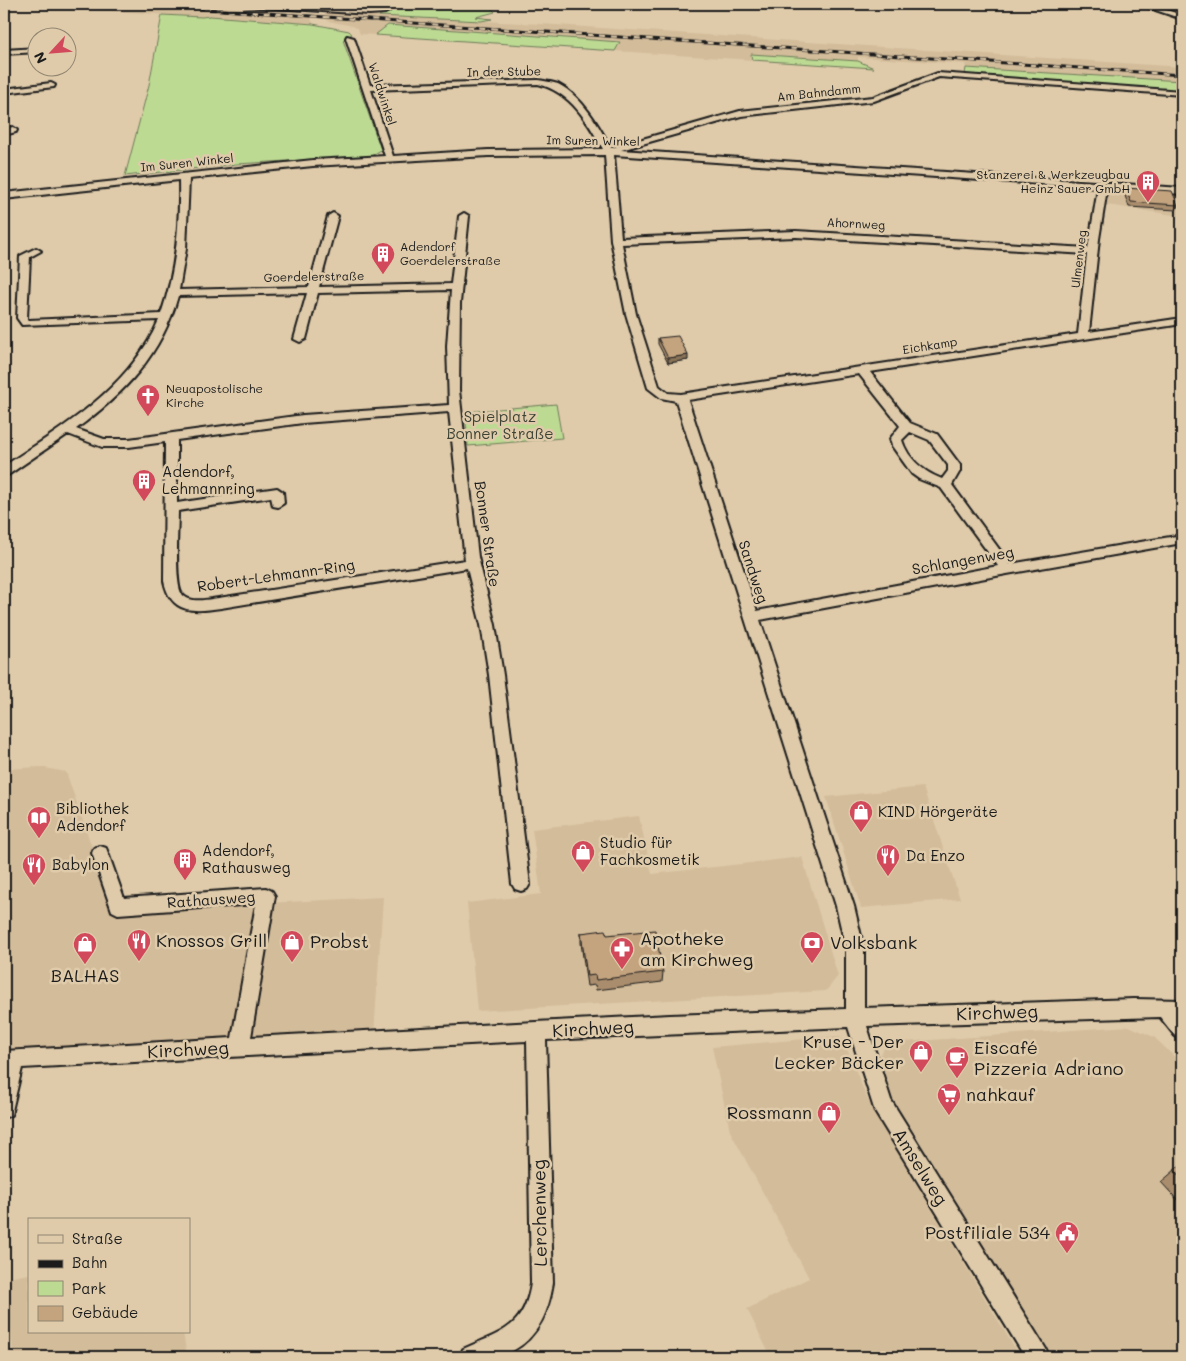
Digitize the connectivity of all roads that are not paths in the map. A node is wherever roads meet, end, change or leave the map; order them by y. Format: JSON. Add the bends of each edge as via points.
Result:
{"nodes":[{"id":1,"x":245,"y":4,"type":"edge"},
{"id":2,"x":1142,"y":4,"type":"edge"},
{"id":3,"x":385,"y":11,"type":"dead end"},
{"id":4,"x":1182,"y":17,"type":"edge"},
{"id":5,"x":350,"y":38,"type":"dead end"},
{"id":6,"x":28,"y":51,"type":"edge"},
{"id":7,"x":4,"y":52,"type":"edge"},
{"id":8,"x":51,"y":85,"type":"dead end"},
{"id":9,"x":367,"y":88,"type":"junction"},
{"id":10,"x":4,"y":91,"type":"edge"},
{"id":11,"x":1182,"y":93,"type":"edge"},
{"id":12,"x":609,"y":152,"type":"junction"},
{"id":13,"x":390,"y":159,"type":"junction"},
{"id":14,"x":184,"y":176,"type":"junction"},
{"id":15,"x":1103,"y":185,"type":"junction"},
{"id":16,"x":1182,"y":191,"type":"edge"},
{"id":17,"x":4,"y":196,"type":"edge"},
{"id":18,"x":333,"y":216,"type":"dead end"},
{"id":19,"x":464,"y":216,"type":"dead end"},
{"id":20,"x":616,"y":241,"type":"junction"},
{"id":21,"x":36,"y":251,"type":"dead end"},
{"id":22,"x":1093,"y":251,"type":"junction"},
{"id":23,"x":457,"y":288,"type":"junction"},
{"id":24,"x":314,"y":289,"type":"junction"},
{"id":25,"x":172,"y":293,"type":"junction"},
{"id":26,"x":164,"y":317,"type":"junction"},
{"id":27,"x":1182,"y":321,"type":"edge"},
{"id":28,"x":1083,"y":336,"type":"junction"},
{"id":29,"x":300,"y":339,"type":"dead end"},
{"id":30,"x":862,"y":370,"type":"junction"},
{"id":31,"x":681,"y":398,"type":"junction"},
{"id":32,"x":455,"y":408,"type":"junction"},
{"id":33,"x":906,"y":426,"type":"junction"},
{"id":34,"x":66,"y":429,"type":"junction"},
{"id":35,"x":171,"y":437,"type":"junction"},
{"id":36,"x":4,"y":472,"type":"edge"},
{"id":37,"x":946,"y":485,"type":"junction"},
{"id":38,"x":278,"y":504,"type":"dead end"},
{"id":39,"x":171,"y":508,"type":"junction"},
{"id":40,"x":1182,"y":539,"type":"edge"},
{"id":41,"x":472,"y":563,"type":"junction"},
{"id":42,"x":1007,"y":569,"type":"junction"},
{"id":43,"x":751,"y":617,"type":"junction"},
{"id":44,"x":100,"y":853,"type":"dead end"},
{"id":45,"x":521,"y":884,"type":"dead end"},
{"id":46,"x":1173,"y":1009,"type":"edge"},
{"id":47,"x":855,"y":1017,"type":"junction"},
{"id":48,"x":1182,"y":1030,"type":"edge"},
{"id":49,"x":536,"y":1032,"type":"junction"},
{"id":50,"x":240,"y":1047,"type":"junction"},
{"id":51,"x":9,"y":1059,"type":"edge"},
{"id":52,"x":4,"y":1108,"type":"edge"},
{"id":53,"x":471,"y":1357,"type":"edge"},
{"id":54,"x":1038,"y":1357,"type":"edge"}],
"edges":[{"from":1,"to":3,"type":"street"},
{"from":2,"to":4,"type":"street"},
{"from":5,"to":9,"type":"street","name":"Waldwinkel"},
{"from":6,"to":7,"type":"street"},
{"from":8,"to":10,"type":"street"},
{"from":9,"to":12,"type":"street","name":"In der Stube","via":[[550,84],[579,105]]},
{"from":9,"to":13,"type":"street","name":"Waldwinkel"},
{"from":11,"to":12,"type":"street","name":"Am Bahndamm","via":[[938,75],[874,99],[740,114],[624,145]]},
{"from":12,"to":13,"type":"street","name":"Im Suren Winkel","via":[[488,153]]},
{"from":12,"to":15,"type":"street","name":"Im Suren Winkel"},
{"from":12,"to":20,"type":"street"},
{"from":13,"to":14,"type":"street","name":"Im Suren Winkel","via":[[292,164]]},
{"from":14,"to":17,"type":"street","name":"Im Suren Winkel"},
{"from":14,"to":25,"type":"street","via":[[184,234]]},
{"from":15,"to":16,"type":"street","name":"Im Suren Winkel"},
{"from":15,"to":22,"type":"street","name":"Ulmenweg"},
{"from":18,"to":24,"type":"street"},
{"from":19,"to":23,"type":"street","name":"Bonner Straße"},
{"from":20,"to":22,"type":"street","name":"Ahornweg","via":[[796,234]]},
{"from":20,"to":31,"type":"street","via":[[626,298],[654,388],[665,396]]},
{"from":21,"to":26,"type":"street","via":[[25,256],[22,318],[26,323]]},
{"from":22,"to":28,"type":"street","name":"Ulmenweg"},
{"from":23,"to":24,"type":"street","name":"Goerdelerstraße"},
{"from":23,"to":32,"type":"street","name":"Bonner Straße","via":[[452,366]]},
{"from":24,"to":25,"type":"street","name":"Goerdelerstraße"},
{"from":24,"to":29,"type":"street"},
{"from":25,"to":26,"type":"street"},
{"from":26,"to":34,"type":"street","via":[[139,364],[105,399]]},
{"from":27,"to":28,"type":"street","name":"Eichkamp"},
{"from":28,"to":30,"type":"street","name":"Eichkamp"},
{"from":30,"to":31,"type":"street","name":"Eichkamp"},
{"from":30,"to":33,"type":"street"},
{"from":31,"to":43,"type":"street","name":"Sandweg"},
{"from":32,"to":35,"type":"street","via":[[317,418]]},
{"from":32,"to":41,"type":"street","name":"Bonner Straße"},
{"from":33,"to":37,"type":"street","via":[[932,437],[952,462],[954,471]]},
{"from":33,"to":37,"type":"street","via":[[896,439],[898,446],[919,474]]},
{"from":34,"to":35,"type":"street","via":[[108,444]]},
{"from":34,"to":36,"type":"street"},
{"from":35,"to":39,"type":"street","name":"Robert-Lehmann-Ring"},
{"from":37,"to":42,"type":"street"},
{"from":38,"to":39,"type":"street","via":[[277,492]]},
{"from":39,"to":41,"type":"street","name":"Robert-Lehmann-Ring","via":[[172,590],[184,604],[221,603]]},
{"from":40,"to":42,"type":"street","name":"Schlangenweg"},
{"from":41,"to":45,"type":"street","name":"Bonner Straße","via":[[488,625],[496,675]]},
{"from":42,"to":43,"type":"street","name":"Schlangenweg"},
{"from":43,"to":47,"type":"street","name":"Sandweg","via":[[845,906],[855,949]]},
{"from":44,"to":50,"type":"street","name":"Rathausweg","via":[[118,906],[266,896]]},
{"from":46,"to":47,"type":"street","name":"Kirchweg"},
{"from":46,"to":48,"type":"street"},
{"from":47,"to":49,"type":"street","name":"Kirchweg"},
{"from":47,"to":54,"type":"street","name":"Amselweg","via":[[882,1106]]},
{"from":49,"to":50,"type":"street","name":"Kirchweg"},
{"from":49,"to":53,"type":"street","name":"Lerchenweg","via":[[540,1300],[532,1320],[518,1335]]},
{"from":50,"to":51,"type":"street","name":"Kirchweg"},
{"from":51,"to":52,"type":"street"}]}
